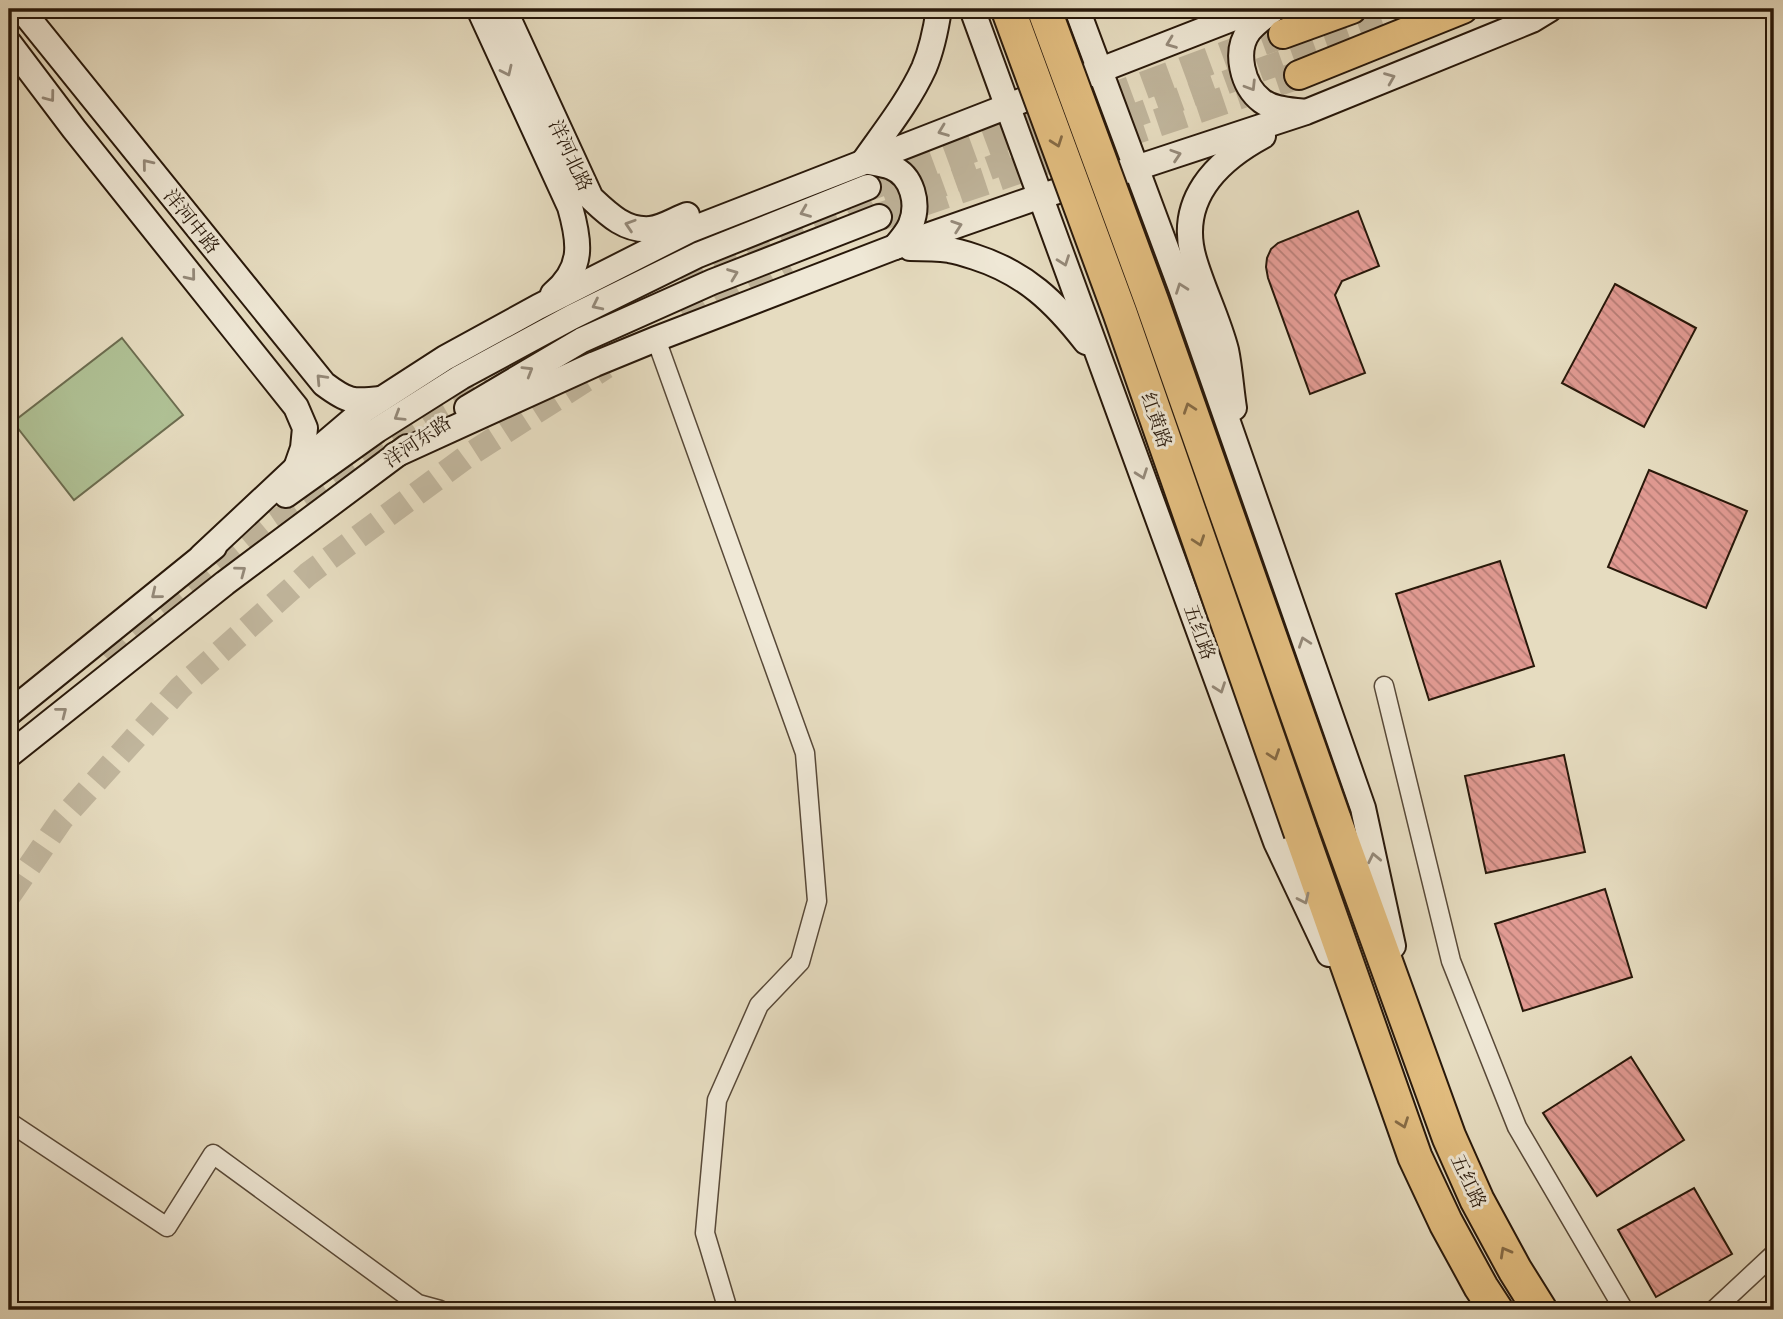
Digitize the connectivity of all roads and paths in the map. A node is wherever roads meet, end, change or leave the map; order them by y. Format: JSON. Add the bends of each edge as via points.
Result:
{"nodes":[{"id":1,"x":21,"y":9,"type":"edge"},
{"id":2,"x":479,"y":9,"type":"edge"},
{"id":3,"x":504,"y":9,"type":"edge"},
{"id":4,"x":939,"y":9,"type":"edge"},
{"id":5,"x":972,"y":9,"type":"edge"},
{"id":6,"x":1008,"y":9,"type":"edge"},
{"id":7,"x":1044,"y":9,"type":"edge"},
{"id":8,"x":1077,"y":9,"type":"edge"},
{"id":9,"x":1257,"y":9,"type":"edge"},
{"id":10,"x":1352,"y":9,"type":"edge"},
{"id":11,"x":1463,"y":9,"type":"edge"},
{"id":12,"x":1550,"y":9,"type":"edge"},
{"id":13,"x":1279,"y":21,"type":"edge"},
{"id":14,"x":9,"y":43,"type":"edge"},
{"id":15,"x":1100,"y":70,"type":"junction"},
{"id":16,"x":1299,"y":75,"type":"tunnel mouth"},
{"id":17,"x":1007,"y":106,"type":"junction"},
{"id":18,"x":1306,"y":112,"type":"junction"},
{"id":19,"x":864,"y":161,"type":"junction"},
{"id":20,"x":1136,"y":168,"type":"junction"},
{"id":21,"x":813,"y":181,"type":"junction"},
{"id":22,"x":868,"y":187,"type":"tunnel mouth"},
{"id":23,"x":1041,"y":196,"type":"junction"},
{"id":24,"x":879,"y":217,"type":"tunnel mouth"},
{"id":25,"x":895,"y":247,"type":"junction"},
{"id":26,"x":538,"y":307,"type":"junction"},
{"id":27,"x":1195,"y":330,"type":"junction"},
{"id":28,"x":656,"y":339,"type":"junction"},
{"id":29,"x":1102,"y":364,"type":"junction"},
{"id":30,"x":382,"y":399,"type":"junction"},
{"id":31,"x":395,"y":455,"type":"junction"},
{"id":32,"x":1242,"y":465,"type":"junction"},
{"id":33,"x":296,"y":468,"type":"junction"},
{"id":34,"x":202,"y":556,"type":"junction"},
{"id":35,"x":1384,"y":686,"type":"dead end"},
{"id":36,"x":9,"y":713,"type":"edge"},
{"id":37,"x":9,"y":755,"type":"edge"},
{"id":38,"x":1334,"y":819,"type":"joint"},
{"id":39,"x":1301,"y":833,"type":"joint"},
{"id":40,"x":1414,"y":1044,"type":"junction"},
{"id":41,"x":1380,"y":1059,"type":"junction"},
{"id":42,"x":9,"y":1122,"type":"edge"},
{"id":43,"x":1774,"y":1254,"type":"edge"},
{"id":44,"x":440,"y":1310,"type":"edge"},
{"id":45,"x":727,"y":1310,"type":"edge"},
{"id":46,"x":1496,"y":1310,"type":"edge"},
{"id":47,"x":1540,"y":1310,"type":"edge"},
{"id":48,"x":1624,"y":1310,"type":"edge"},
{"id":49,"x":1714,"y":1310,"type":"edge"}],
"edges":[{"from":30,"to":1,"type":"main road","name":"洋河中路","one_way":true,"via":[[356,401],[324,384]]},
{"from":2,"to":26,"type":"main road","name":"洋河北路","one_way":true,"via":[[570,207],[577,232],[573,269],[565,284]]},
{"from":21,"to":3,"type":"main road","name":"洋河北路","one_way":true,"via":[[651,229],[630,228],[591,198]]},
{"from":4,"to":19,"type":"main road","via":[[924,68]]},
{"from":5,"to":17,"type":"main road","name":"五红路"},
{"from":6,"to":39,"type":"highway","name":"红黄路","one_way":true,"bridge":true,"via":[[1120,313]]},
{"from":38,"to":7,"type":"highway","name":"红黄路","one_way":true,"bridge":true},
{"from":8,"to":15,"type":"main road","name":"五红路"},
{"from":9,"to":15,"type":"main road","one_way":true},
{"from":10,"to":13,"type":"main road"},
{"from":11,"to":16,"type":"main road"},
{"from":18,"to":12,"type":"main road","one_way":true},
{"from":13,"to":18,"type":"main road","one_way":true,"via":[[1250,30],[1241,46],[1242,70],[1261,100],[1277,108]]},
{"from":14,"to":33,"type":"main road","name":"洋河中路","one_way":true,"via":[[296,407],[304,428]]},
{"from":15,"to":17,"type":"main road"},
{"from":15,"to":20,"type":"main road","name":"五红路"},
{"from":17,"to":19,"type":"main road","one_way":true},
{"from":17,"to":23,"type":"main road","name":"五红路"},
{"from":20,"to":18,"type":"main road","one_way":true},
{"from":18,"to":32,"type":"main road","via":[[1227,159],[1206,180],[1189,227],[1193,257],[1226,350]]},
{"from":19,"to":21,"type":"main road"},
{"from":19,"to":25,"type":"main road","via":[[892,167],[913,191],[911,226]]},
{"from":20,"to":23,"type":"main road"},
{"from":27,"to":20,"type":"main road","name":"五红路","one_way":true},
{"from":21,"to":26,"type":"main road","via":[[690,230]]},
{"from":22,"to":34,"type":"main road","name":"洋河东路","one_way":true,"via":[[698,255],[461,377],[377,430]]},
{"from":25,"to":23,"type":"main road","one_way":true},
{"from":23,"to":29,"type":"main road","name":"五红路","one_way":true},
{"from":31,"to":24,"type":"main road","name":"洋河东路","one_way":true,"via":[[582,340],[712,282]]},
{"from":25,"to":28,"type":"main road"},
{"from":25,"to":29,"type":"main road","via":[[951,250],[1015,275],[1065,316]]},
{"from":26,"to":30,"type":"main road"},
{"from":27,"to":29,"type":"main road","via":[[1174,320],[1139,322],[1110,344]]},
{"from":27,"to":32,"type":"main road","name":"五红路"},
{"from":28,"to":31,"type":"main road"},
{"from":28,"to":45,"type":"street","via":[[805,753],[817,901],[800,962],[759,1005],[717,1100],[705,1233]]},
{"from":29,"to":41,"type":"main road","name":"五红路","one_way":true,"via":[[1276,842]]},
{"from":30,"to":33,"type":"main road"},
{"from":37,"to":31,"type":"main road","name":"洋河东路","one_way":true},
{"from":40,"to":32,"type":"main road","name":"五红路","one_way":true,"via":[[1363,808]]},
{"from":33,"to":34,"type":"main road"},
{"from":34,"to":36,"type":"main road","name":"洋河东路","one_way":true},
{"from":35,"to":48,"type":"street","via":[[1451,961],[1517,1127]]},
{"from":38,"to":40,"type":"highway","name":"五红路"},
{"from":39,"to":41,"type":"highway","name":"五红路"},
{"from":47,"to":40,"type":"highway","name":"五红路","one_way":true,"via":[[1477,1200]]},
{"from":41,"to":46,"type":"highway","name":"五红路","one_way":true,"via":[[1415,1157]]},
{"from":42,"to":44,"type":"street","via":[[167,1227],[213,1154],[418,1304]]},
{"from":43,"to":49,"type":"street"}]}
